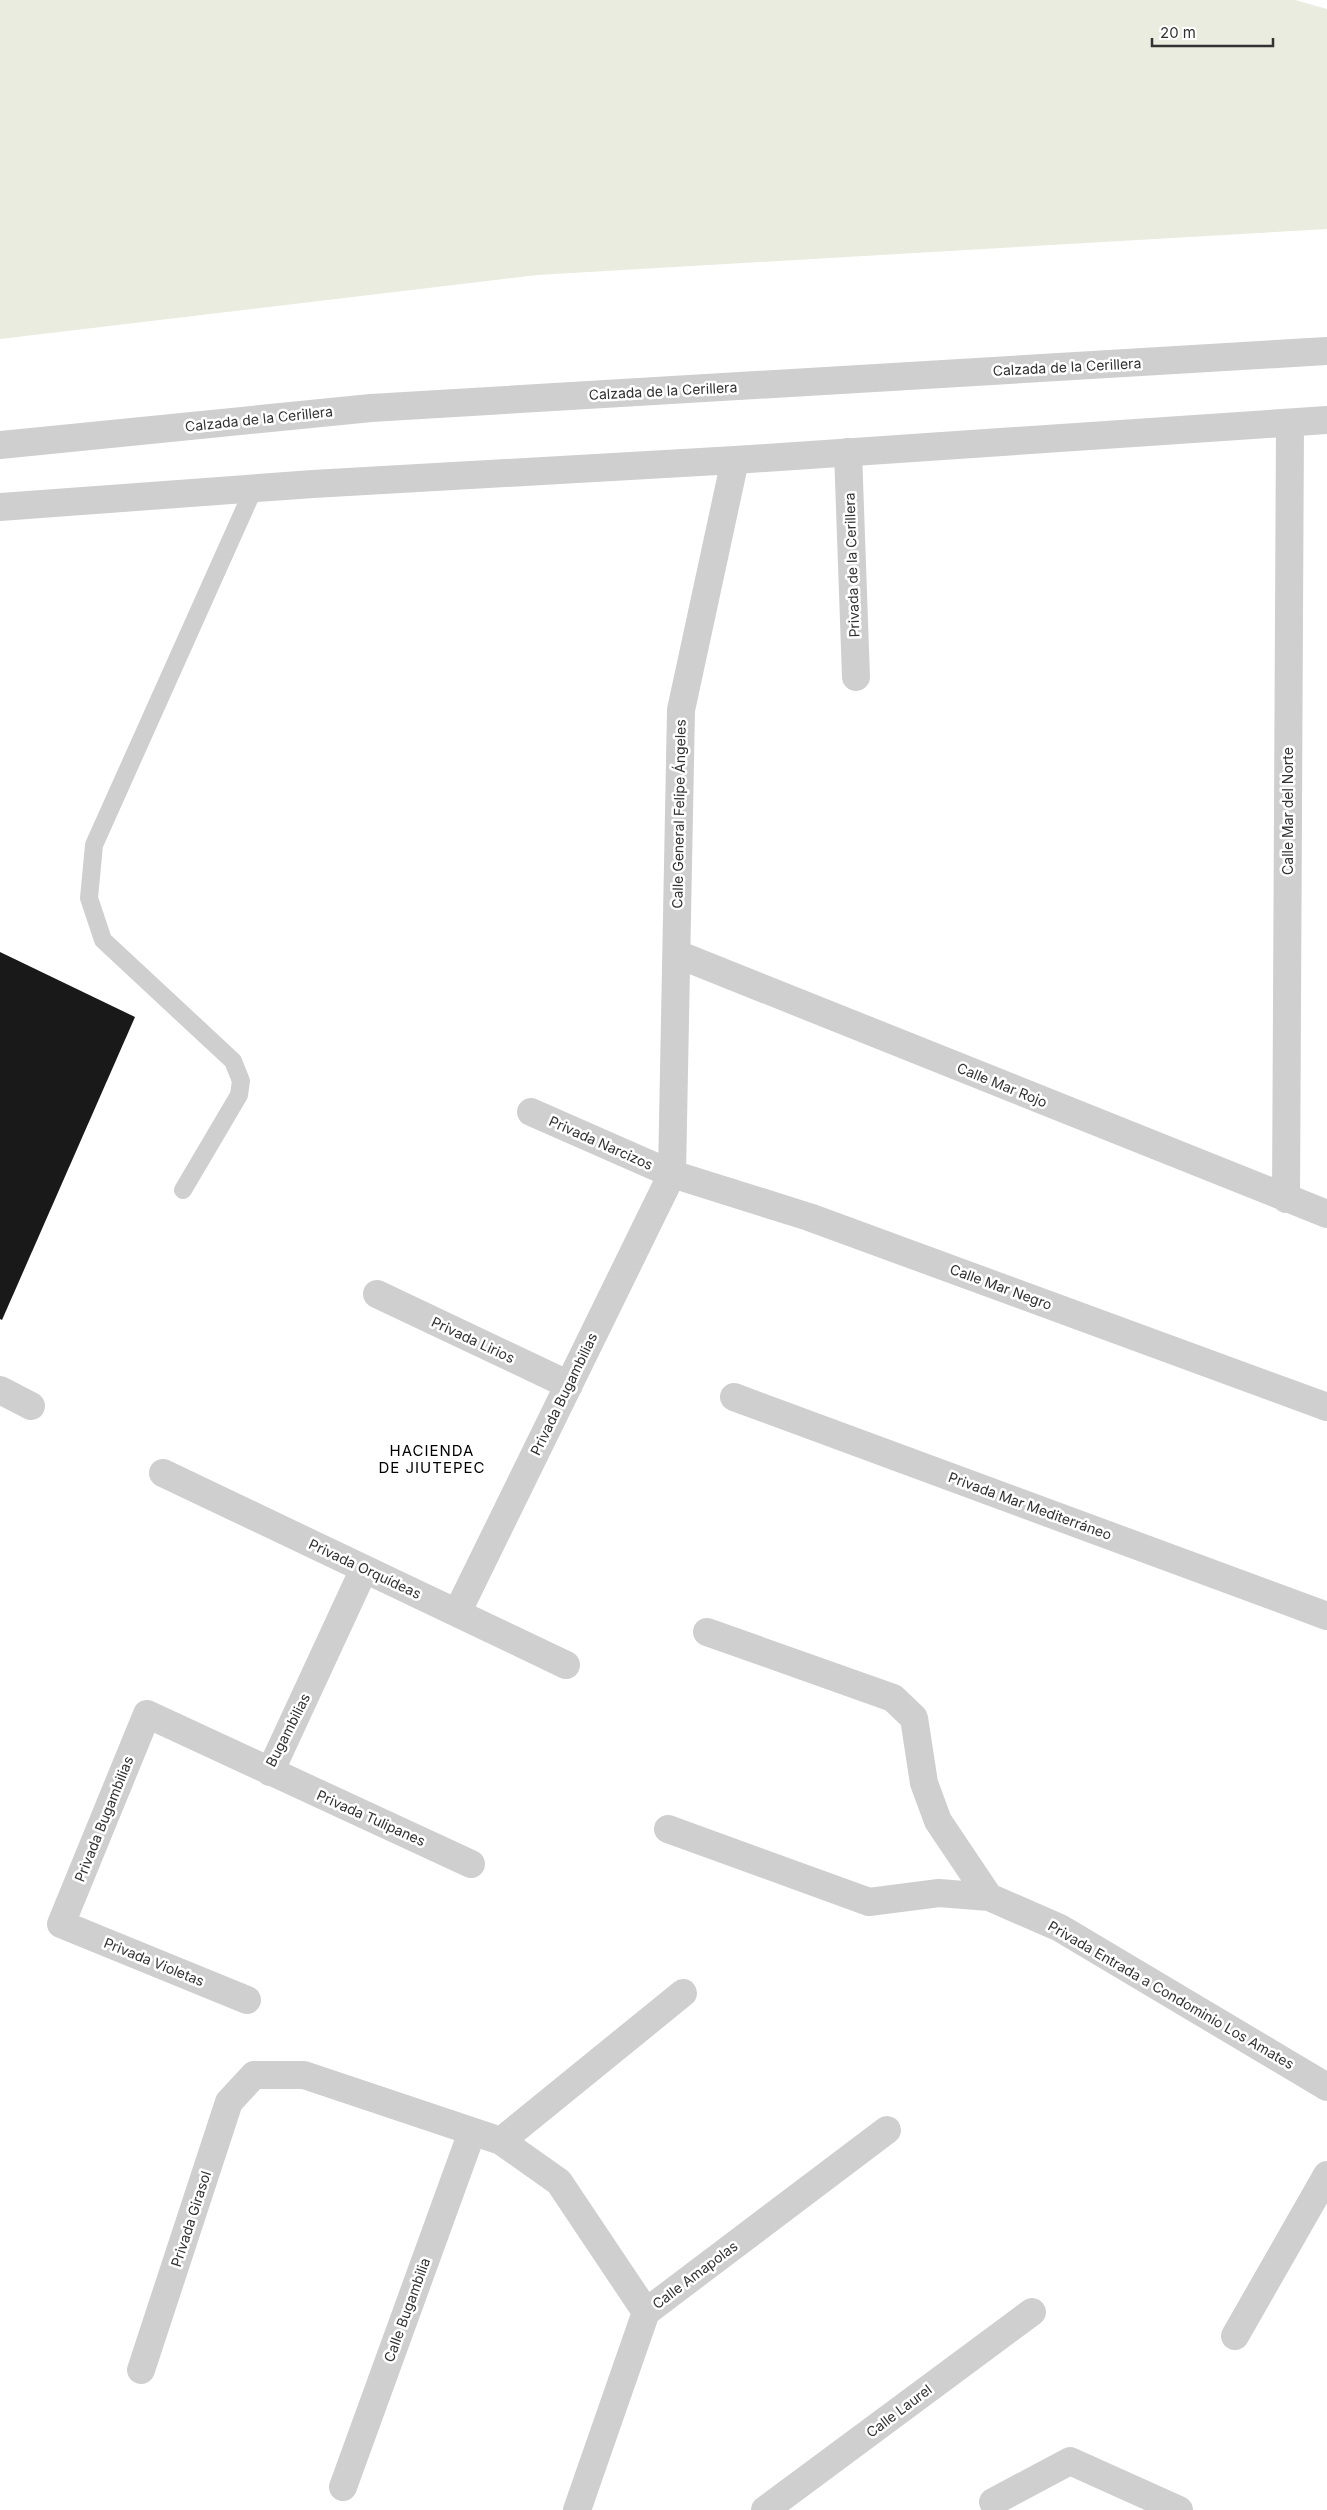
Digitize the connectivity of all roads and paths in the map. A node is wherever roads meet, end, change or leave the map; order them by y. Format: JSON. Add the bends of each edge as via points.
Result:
{"nodes":[{"id":1,"x":1327,"y":351,"type":"edge"},
{"id":2,"x":1327,"y":420,"type":"edge"},
{"id":3,"x":1290,"y":423,"type":"junction"},
{"id":4,"x":0,"y":446,"type":"edge"},
{"id":5,"x":848,"y":452,"type":"junction"},
{"id":6,"x":736,"y":460,"type":"junction"},
{"id":7,"x":254,"y":488,"type":"junction"},
{"id":8,"x":0,"y":506,"type":"edge"},
{"id":9,"x":856,"y":678,"type":"dead end"},
{"id":10,"x":677,"y":954,"type":"junction"},
{"id":11,"x":531,"y":1112,"type":"dead end"},
{"id":12,"x":672,"y":1174,"type":"junction"},
{"id":13,"x":183,"y":1190,"type":"dead end"},
{"id":14,"x":1286,"y":1199,"type":"junction"},
{"id":15,"x":1327,"y":1214,"type":"edge"},
{"id":16,"x":377,"y":1294,"type":"dead end"},
{"id":17,"x":569,"y":1385,"type":"junction"},
{"id":18,"x":0,"y":1390,"type":"edge"},
{"id":19,"x":734,"y":1397,"type":"dead end"},
{"id":20,"x":31,"y":1406,"type":"dead end"},
{"id":21,"x":1327,"y":1407,"type":"edge"},
{"id":22,"x":163,"y":1473,"type":"dead end"},
{"id":23,"x":364,"y":1569,"type":"junction"},
{"id":24,"x":457,"y":1613,"type":"junction"},
{"id":25,"x":1327,"y":1616,"type":"edge"},
{"id":26,"x":708,"y":1632,"type":"dead end"},
{"id":27,"x":566,"y":1665,"type":"dead end"},
{"id":28,"x":147,"y":1714,"type":"joint"},
{"id":29,"x":270,"y":1772,"type":"junction"},
{"id":30,"x":668,"y":1829,"type":"dead end"},
{"id":31,"x":471,"y":1864,"type":"dead end"},
{"id":32,"x":989,"y":1897,"type":"junction"},
{"id":33,"x":61,"y":1924,"type":"joint"},
{"id":34,"x":683,"y":1993,"type":"dead end"},
{"id":35,"x":246,"y":2000,"type":"dead end"},
{"id":36,"x":1327,"y":2086,"type":"edge"},
{"id":37,"x":887,"y":2130,"type":"dead end"},
{"id":38,"x":472,"y":2132,"type":"junction"},
{"id":39,"x":501,"y":2141,"type":"junction"},
{"id":40,"x":1327,"y":2175,"type":"edge"},
{"id":41,"x":646,"y":2312,"type":"junction"},
{"id":42,"x":1032,"y":2312,"type":"dead end"},
{"id":43,"x":1235,"y":2336,"type":"dead end"},
{"id":44,"x":141,"y":2370,"type":"dead end"},
{"id":45,"x":343,"y":2487,"type":"dead end"},
{"id":46,"x":993,"y":2502,"type":"dead end"},
{"id":47,"x":577,"y":2510,"type":"edge"},
{"id":48,"x":765,"y":2510,"type":"edge"},
{"id":49,"x":1180,"y":2510,"type":"edge"}],
"edges":[{"from":1,"to":4,"type":"street","name":"Calzada de la Cerillera","via":[[371,408]]},
{"from":2,"to":3,"type":"street"},
{"from":3,"to":5,"type":"street"},
{"from":3,"to":14,"type":"street","name":"Calle Mar del Norte"},
{"from":5,"to":6,"type":"street"},
{"from":5,"to":9,"type":"street","name":"Privada de la Cerillera"},
{"from":6,"to":7,"type":"street"},
{"from":6,"to":10,"type":"street","name":"Calle General Felipe Ángeles","via":[[681,710]]},
{"from":7,"to":8,"type":"street"},
{"from":7,"to":13,"type":"lane","via":[[94,845],[89,898],[103,940],[233,1061],[241,1081],[239,1095]]},
{"from":10,"to":12,"type":"street","name":"Calle General Felipe Ángeles"},
{"from":10,"to":14,"type":"street","name":"Calle Mar Rojo"},
{"from":11,"to":12,"type":"street","name":"Privada Narcizos"},
{"from":12,"to":17,"type":"street","name":"Privada Bugambilias"},
{"from":12,"to":21,"type":"street","name":"Calle Mar Negro","via":[[809,1217]]},
{"from":14,"to":15,"type":"street","name":"Calle Mar Rojo"},
{"from":16,"to":17,"type":"street","name":"Privada Lirios"},
{"from":17,"to":24,"type":"street","name":"Privada Bugambilias"},
{"from":18,"to":20,"type":"street"},
{"from":19,"to":25,"type":"street","name":"Privada Mar Mediterráneo"},
{"from":22,"to":23,"type":"street","name":"Privada Orquídeas"},
{"from":23,"to":24,"type":"street","name":"Privada Orquídeas"},
{"from":23,"to":29,"type":"street","name":"Bugambilias"},
{"from":24,"to":27,"type":"street","name":"Privada Orquídeas"},
{"from":26,"to":32,"type":"street","via":[[893,1698],[914,1718],[924,1783],[938,1821]]},
{"from":28,"to":29,"type":"street","name":"Bugambilias"},
{"from":28,"to":33,"type":"street","name":"Privada Bugambilias"},
{"from":29,"to":31,"type":"street","name":"Privada Tulipanes"},
{"from":30,"to":32,"type":"street","name":"Privada Entrada a Condominio Los Amates","via":[[869,1902],[939,1893]]},
{"from":32,"to":36,"type":"street","name":"Privada Entrada a Condominio Los Amates","via":[[1060,1928]]},
{"from":33,"to":35,"type":"street","name":"Privada Violetas"},
{"from":34,"to":39,"type":"street"},
{"from":37,"to":41,"type":"street","name":"Calle Amapolas"},
{"from":38,"to":39,"type":"street"},
{"from":38,"to":44,"type":"street","name":"Privada Girasol","via":[[304,2076],[254,2075],[229,2102]]},
{"from":38,"to":45,"type":"street","name":"Calle Bugambilia"},
{"from":39,"to":41,"type":"street","via":[[559,2182]]},
{"from":40,"to":43,"type":"street"},
{"from":41,"to":47,"type":"street","name":"Calle Amapolas"},
{"from":42,"to":48,"type":"street","name":"Calle Laurel"},
{"from":46,"to":49,"type":"street","via":[[1070,2461]]}]}
